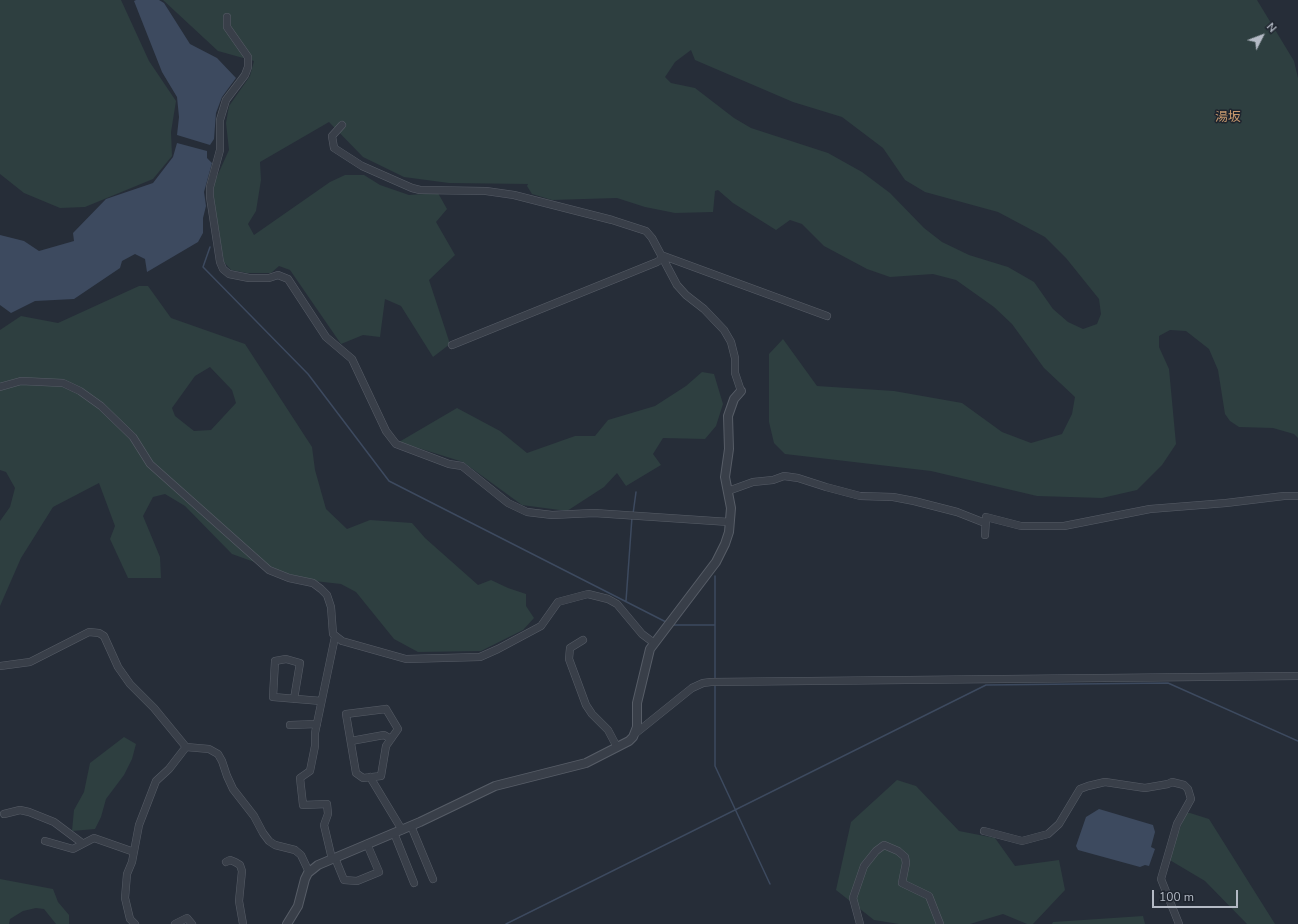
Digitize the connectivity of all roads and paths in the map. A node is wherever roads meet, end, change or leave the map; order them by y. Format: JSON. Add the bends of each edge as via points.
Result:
{"nodes":[{"id":1,"x":227,"y":17,"type":"dead end"},
{"id":2,"x":342,"y":125,"type":"dead end"},
{"id":3,"x":662,"y":257,"type":"junction"},
{"id":4,"x":827,"y":316,"type":"dead end"},
{"id":5,"x":452,"y":345,"type":"dead end"},
{"id":6,"x":0,"y":387,"type":"edge"},
{"id":7,"x":741,"y":391,"type":"joint"},
{"id":8,"x":728,"y":491,"type":"junction"},
{"id":9,"x":1298,"y":496,"type":"edge"},
{"id":10,"x":730,"y":522,"type":"junction"},
{"id":11,"x":986,"y":523,"type":"junction"},
{"id":12,"x":985,"y":535,"type":"dead end"},
{"id":13,"x":335,"y":637,"type":"junction"},
{"id":14,"x":583,"y":640,"type":"dead end"},
{"id":15,"x":654,"y":643,"type":"junction"},
{"id":16,"x":0,"y":666,"type":"edge"},
{"id":17,"x":1298,"y":676,"type":"edge"},
{"id":18,"x":294,"y":699,"type":"junction"},
{"id":19,"x":321,"y":701,"type":"junction"},
{"id":20,"x":317,"y":724,"type":"junction"},
{"id":21,"x":290,"y":725,"type":"dead end"},
{"id":22,"x":636,"y":733,"type":"junction"},
{"id":23,"x":391,"y":739,"type":"junction"},
{"id":24,"x":351,"y":740,"type":"junction"},
{"id":25,"x":186,"y":747,"type":"junction"},
{"id":26,"x":617,"y":747,"type":"junction"},
{"id":27,"x":370,"y":777,"type":"junction"},
{"id":28,"x":4,"y":814,"type":"dead end"},
{"id":29,"x":412,"y":826,"type":"junction"},
{"id":30,"x":402,"y":830,"type":"junction"},
{"id":31,"x":984,"y":831,"type":"dead end"},
{"id":32,"x":394,"y":833,"type":"junction"},
{"id":33,"x":45,"y":841,"type":"dead end"},
{"id":34,"x":82,"y":843,"type":"junction"},
{"id":35,"x":367,"y":844,"type":"junction"},
{"id":36,"x":134,"y":852,"type":"junction"},
{"id":37,"x":333,"y":859,"type":"junction"},
{"id":38,"x":226,"y":862,"type":"dead end"},
{"id":39,"x":309,"y":872,"type":"junction"},
{"id":40,"x":433,"y":880,"type":"dead end"},
{"id":41,"x":414,"y":883,"type":"dead end"},
{"id":42,"x":135,"y":924,"type":"edge"},
{"id":43,"x":175,"y":924,"type":"edge"},
{"id":44,"x":192,"y":924,"type":"edge"},
{"id":45,"x":243,"y":924,"type":"edge"},
{"id":46,"x":288,"y":924,"type":"edge"},
{"id":47,"x":860,"y":924,"type":"edge"},
{"id":48,"x":940,"y":924,"type":"edge"},
{"id":49,"x":1179,"y":924,"type":"edge"}],
"edges":[{"from":1,"to":10,"type":"street","via":[[227,27],[248,57],[248,67],[226,100],[220,120],[220,150],[210,187],[220,262],[229,274],[249,278],[269,278],[278,275],[288,279],[326,337],[352,359],[386,431],[396,444],[449,464],[462,466],[508,503],[527,512],[552,515],[594,513]]},
{"from":2,"to":3,"type":"street","via":[[332,136],[334,148],[362,166],[412,188],[486,191],[514,195],[612,220],[646,231]]},
{"from":3,"to":4,"type":"street"},
{"from":3,"to":5,"type":"street","via":[[656,262]]},
{"from":3,"to":7,"type":"street","via":[[677,285],[724,330],[731,342],[735,373]]},
{"from":6,"to":13,"type":"street","via":[[21,380],[63,383],[101,406],[133,437],[150,464],[269,570],[321,589],[327,595],[331,607]]},
{"from":7,"to":8,"type":"street","via":[[734,399],[728,416],[729,449],[725,477]]},
{"from":8,"to":10,"type":"street"},
{"from":8,"to":11,"type":"street","via":[[752,482],[784,476],[860,496],[893,497],[914,501]]},
{"from":9,"to":11,"type":"street","via":[[1150,509],[1064,526],[1021,526],[986,517]]},
{"from":10,"to":15,"type":"street","via":[[722,553]]},
{"from":11,"to":12,"type":"street"},
{"from":13,"to":15,"type":"street","via":[[406,658],[480,657],[541,626],[558,602],[588,594],[617,604],[642,634]]},
{"from":13,"to":19,"type":"street"},
{"from":14,"to":26,"type":"street","via":[[570,648],[569,658],[586,705],[608,730]]},
{"from":15,"to":22,"type":"street","via":[[647,656],[637,703]]},
{"from":16,"to":25,"type":"street","via":[[30,662],[82,634],[93,631],[99,633],[108,642],[120,672]]},
{"from":17,"to":22,"type":"street","via":[[711,682],[692,688]]},
{"from":18,"to":18,"type":"street","via":[[273,697],[275,661],[286,659],[300,663]]},
{"from":18,"to":19,"type":"street"},
{"from":19,"to":20,"type":"street"},
{"from":20,"to":21,"type":"street"},
{"from":20,"to":37,"type":"street","via":[[310,772],[300,778],[303,805],[327,804],[328,814],[324,825]]},
{"from":22,"to":26,"type":"street","via":[[629,741]]},
{"from":23,"to":24,"type":"street","via":[[384,735]]},
{"from":23,"to":24,"type":"street","via":[[398,729],[386,709],[346,714]]},
{"from":23,"to":27,"type":"street","via":[[386,746],[381,776]]},
{"from":24,"to":27,"type":"street","via":[[356,773],[363,778]]},
{"from":25,"to":36,"type":"street","via":[[156,781],[140,825]]},
{"from":25,"to":39,"type":"street","via":[[209,749],[218,754],[233,789],[254,816],[266,837],[275,845],[296,850]]},
{"from":26,"to":29,"type":"street","via":[[586,763],[495,786]]},
{"from":27,"to":30,"type":"street"},
{"from":28,"to":34,"type":"street","via":[[20,810],[28,812],[54,822]]},
{"from":29,"to":30,"type":"street"},
{"from":29,"to":40,"type":"street"},
{"from":30,"to":32,"type":"street"},
{"from":31,"to":49,"type":"street","via":[[1022,841],[1048,834],[1059,824],[1080,789],[1105,782],[1145,788],[1172,782],[1184,785],[1191,798],[1177,824],[1161,879]]},
{"from":32,"to":35,"type":"street"},
{"from":32,"to":41,"type":"street"},
{"from":33,"to":34,"type":"street","via":[[73,849]]},
{"from":34,"to":36,"type":"street","via":[[94,838]]},
{"from":35,"to":37,"type":"street"},
{"from":35,"to":37,"type":"street","via":[[379,872],[357,881],[344,880]]},
{"from":36,"to":42,"type":"street","via":[[127,874],[125,898],[130,919]]},
{"from":37,"to":39,"type":"street"},
{"from":38,"to":45,"type":"street","via":[[235,862],[240,865],[242,871],[239,901]]},
{"from":39,"to":46,"type":"street","via":[[295,914]]},
{"from":43,"to":44,"type":"street","via":[[187,918]]},
{"from":47,"to":48,"type":"street","via":[[853,898],[864,866],[884,845],[898,850],[905,857],[902,883],[929,896]]}]}
